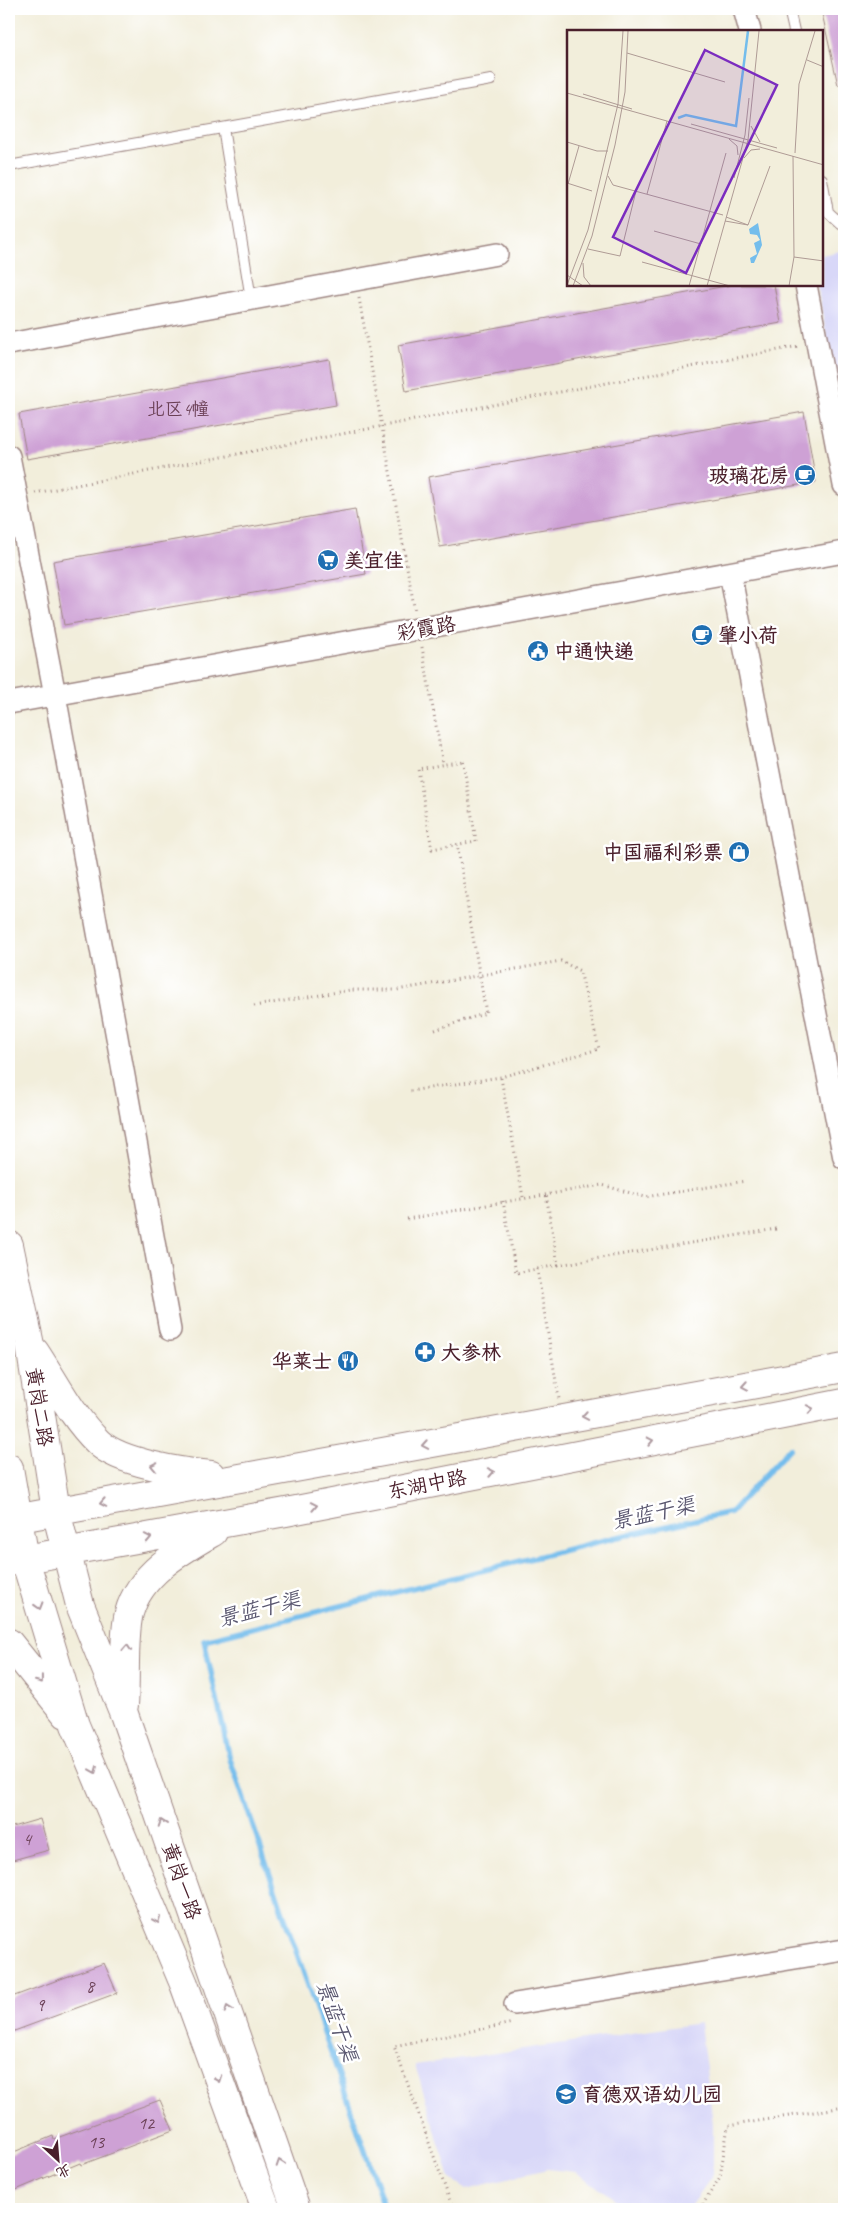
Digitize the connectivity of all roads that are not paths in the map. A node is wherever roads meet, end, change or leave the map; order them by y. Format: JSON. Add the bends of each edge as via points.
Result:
{"nodes":[{"id":1,"x":744,"y":9,"type":"edge"},
{"id":2,"x":789,"y":9,"type":"edge"},
{"id":3,"x":750,"y":30,"type":"edge"},
{"id":4,"x":794,"y":30,"type":"edge"},
{"id":5,"x":491,"y":80,"type":"dead end"},
{"id":6,"x":223,"y":128,"type":"junction"},
{"id":7,"x":9,"y":166,"type":"edge"},
{"id":8,"x":823,"y":184,"type":"edge"},
{"id":9,"x":844,"y":222,"type":"edge"},
{"id":10,"x":497,"y":254,"type":"dead end"},
{"id":11,"x":806,"y":286,"type":"edge"},
{"id":12,"x":251,"y":299,"type":"junction"},
{"id":13,"x":9,"y":344,"type":"edge"},
{"id":14,"x":9,"y":456,"type":"edge"},
{"id":15,"x":844,"y":485,"type":"edge"},
{"id":16,"x":844,"y":552,"type":"edge"},
{"id":17,"x":730,"y":573,"type":"junction"},
{"id":18,"x":55,"y":695,"type":"junction"},
{"id":19,"x":9,"y":703,"type":"edge"},
{"id":20,"x":844,"y":1158,"type":"edge"},
{"id":21,"x":9,"y":1245,"type":"edge"},
{"id":22,"x":170,"y":1330,"type":"dead end"},
{"id":23,"x":30,"y":1345,"type":"junction"},
{"id":24,"x":844,"y":1368,"type":"edge"},
{"id":25,"x":844,"y":1403,"type":"edge"},
{"id":26,"x":9,"y":1468,"type":"edge"},
{"id":27,"x":279,"y":1472,"type":"junction"},
{"id":28,"x":237,"y":1479,"type":"junction"},
{"id":29,"x":56,"y":1511,"type":"junction"},
{"id":30,"x":286,"y":1512,"type":"junction"},
{"id":31,"x":13,"y":1519,"type":"edge"},
{"id":32,"x":232,"y":1522,"type":"junction"},
{"id":33,"x":66,"y":1553,"type":"junction"},
{"id":34,"x":17,"y":1561,"type":"edge"},
{"id":35,"x":9,"y":1643,"type":"edge"},
{"id":36,"x":124,"y":1714,"type":"junction"},
{"id":37,"x":75,"y":1725,"type":"junction"},
{"id":38,"x":844,"y":1950,"type":"edge"},
{"id":39,"x":516,"y":2013,"type":"road end"},
{"id":40,"x":266,"y":2209,"type":"edge"},
{"id":41,"x":296,"y":2209,"type":"edge"}],
"edges":[{"from":1,"to":3,"type":"street"},
{"from":2,"to":4,"type":"lane"},
{"from":5,"to":6,"type":"lane"},
{"from":6,"to":7,"type":"lane"},
{"from":6,"to":12,"type":"lane"},
{"from":8,"to":9,"type":"lane","via":[[828,212],[840,223]]},
{"from":10,"to":12,"type":"street"},
{"from":11,"to":15,"type":"street"},
{"from":12,"to":13,"type":"street"},
{"from":14,"to":18,"type":"street"},
{"from":16,"to":17,"type":"street","name":"彩霞路"},
{"from":17,"to":18,"type":"street","name":"彩霞路"},
{"from":17,"to":20,"type":"street"},
{"from":18,"to":19,"type":"street","name":"彩霞路"},
{"from":18,"to":22,"type":"street"},
{"from":21,"to":23,"type":"main road","name":"黄岗二路"},
{"from":28,"to":23,"type":"main road","one_way":true,"via":[[148,1465],[100,1444],[80,1421]]},
{"from":23,"to":29,"type":"main road","name":"黄岗二路"},
{"from":24,"to":27,"type":"main road","name":"东湖中路","one_way":true},
{"from":30,"to":25,"type":"main road","name":"东湖中路","one_way":true},
{"from":26,"to":31,"type":"main road"},
{"from":27,"to":28,"type":"main road","name":"东湖中路"},
{"from":27,"to":30,"type":"main road"},
{"from":28,"to":29,"type":"main road","name":"东湖中路","one_way":true},
{"from":29,"to":31,"type":"main road","name":"东湖中路"},
{"from":29,"to":33,"type":"main road","name":"黄岗二路"},
{"from":30,"to":32,"type":"main road","name":"东湖中路"},
{"from":31,"to":34,"type":"main road","name":"黄岗一路"},
{"from":33,"to":32,"type":"main road","name":"东湖中路","one_way":true},
{"from":36,"to":32,"type":"main road","one_way":true,"via":[[129,1613],[140,1590],[159,1567],[183,1549]]},
{"from":33,"to":34,"type":"main road","name":"东湖中路"},
{"from":33,"to":36,"type":"main road","name":"黄岗一路","via":[[80,1605]]},
{"from":34,"to":37,"type":"main road","name":"黄岗一路","one_way":true},
{"from":35,"to":37,"type":"main road","one_way":true},
{"from":41,"to":36,"type":"main road","name":"黄岗一路","one_way":true},
{"from":37,"to":40,"type":"main road","name":"黄岗一路","one_way":true,"via":[[184,1984]]},
{"from":38,"to":39,"type":"street"}]}
